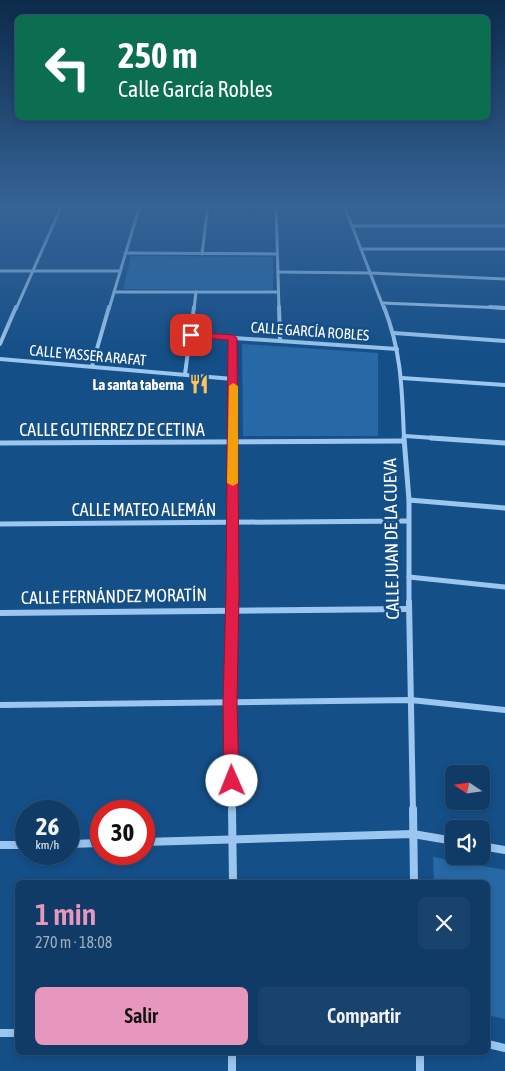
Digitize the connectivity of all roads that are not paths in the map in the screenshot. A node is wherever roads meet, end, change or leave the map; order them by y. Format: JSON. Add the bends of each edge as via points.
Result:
{"nodes":[{"id":1,"x":277,"y":254,"type":"edge"},
{"id":2,"x":38,"y":255,"type":"edge"},
{"id":3,"x":125,"y":255,"type":"edge"},
{"id":4,"x":363,"y":255,"type":"edge"},
{"id":5,"x":0,"y":271,"type":"edge"},
{"id":6,"x":31,"y":271,"type":"junction"},
{"id":7,"x":120,"y":272,"type":"junction"},
{"id":8,"x":278,"y":272,"type":"junction"},
{"id":9,"x":371,"y":273,"type":"junction"},
{"id":10,"x":505,"y":278,"type":"edge"},
{"id":11,"x":114,"y":292,"type":"junction"},
{"id":12,"x":196,"y":292,"type":"junction"},
{"id":13,"x":278,"y":292,"type":"junction"},
{"id":14,"x":382,"y":302,"type":"junction"},
{"id":15,"x":505,"y":308,"type":"edge"},
{"id":16,"x":394,"y":333,"type":"junction"},
{"id":17,"x":191,"y":335,"type":"junction"},
{"id":18,"x":233,"y":338,"type":"junction"},
{"id":19,"x":280,"y":340,"type":"junction"},
{"id":20,"x":505,"y":341,"type":"edge"},
{"id":21,"x":0,"y":344,"type":"edge"},
{"id":22,"x":397,"y":349,"type":"junction"},
{"id":23,"x":0,"y":359,"type":"edge"},
{"id":24,"x":92,"y":366,"type":"junction"},
{"id":25,"x":185,"y":374,"type":"junction"},
{"id":26,"x":233,"y":378,"type":"junction"},
{"id":27,"x":402,"y":378,"type":"junction"},
{"id":28,"x":505,"y":385,"type":"edge"},
{"id":29,"x":405,"y":438,"type":"junction"},
{"id":30,"x":233,"y":442,"type":"junction"},
{"id":31,"x":0,"y":443,"type":"edge"},
{"id":32,"x":505,"y":443,"type":"edge"},
{"id":33,"x":409,"y":500,"type":"junction"},
{"id":34,"x":505,"y":508,"type":"edge"},
{"id":35,"x":408,"y":521,"type":"junction"},
{"id":36,"x":233,"y":523,"type":"junction"},
{"id":37,"x":0,"y":524,"type":"edge"},
{"id":38,"x":409,"y":577,"type":"junction"},
{"id":39,"x":505,"y":587,"type":"edge"},
{"id":40,"x":409,"y":609,"type":"junction"},
{"id":41,"x":232,"y":610,"type":"junction"},
{"id":42,"x":0,"y":612,"type":"edge"},
{"id":43,"x":411,"y":700,"type":"junction"},
{"id":44,"x":230,"y":703,"type":"junction"},
{"id":45,"x":0,"y":705,"type":"edge"},
{"id":46,"x":505,"y":710,"type":"edge"},
{"id":47,"x":413,"y":834,"type":"junction"},
{"id":48,"x":445,"y":839,"type":"edge"},
{"id":49,"x":232,"y":840,"type":"junction"},
{"id":50,"x":155,"y":842,"type":"edge"},
{"id":51,"x":0,"y":845,"type":"edge"},
{"id":52,"x":15,"y":845,"type":"edge"},
{"id":53,"x":490,"y":848,"type":"edge"},
{"id":54,"x":505,"y":850,"type":"edge"},
{"id":55,"x":232,"y":880,"type":"edge"},
{"id":56,"x":414,"y":880,"type":"edge"},
{"id":57,"x":0,"y":1033,"type":"edge"},
{"id":58,"x":15,"y":1033,"type":"edge"},
{"id":59,"x":490,"y":1044,"type":"edge"},
{"id":60,"x":505,"y":1048,"type":"edge"},
{"id":61,"x":232,"y":1055,"type":"edge"},
{"id":62,"x":420,"y":1055,"type":"edge"},
{"id":63,"x":232,"y":1071,"type":"edge"},
{"id":64,"x":420,"y":1071,"type":"edge"}],
"edges":[{"from":1,"to":8,"type":"street"},
{"from":2,"to":6,"type":"street"},
{"from":3,"to":7,"type":"street"},
{"from":4,"to":9,"type":"street","name":"CALLE JUAN DE LA CUEVA"},
{"from":5,"to":6,"type":"street"},
{"from":6,"to":7,"type":"street"},
{"from":6,"to":21,"type":"street"},
{"from":7,"to":11,"type":"street"},
{"from":8,"to":9,"type":"street"},
{"from":8,"to":13,"type":"street"},
{"from":9,"to":10,"type":"street"},
{"from":9,"to":14,"type":"street","name":"CALLE JUAN DE LA CUEVA"},
{"from":11,"to":12,"type":"street"},
{"from":11,"to":24,"type":"street"},
{"from":12,"to":13,"type":"street"},
{"from":12,"to":17,"type":"street"},
{"from":13,"to":19,"type":"street"},
{"from":14,"to":15,"type":"street"},
{"from":14,"to":16,"type":"street","name":"CALLE JUAN DE LA CUEVA"},
{"from":16,"to":20,"type":"street"},
{"from":16,"to":22,"type":"street","name":"CALLE JUAN DE LA CUEVA"},
{"from":17,"to":18,"type":"street","name":"CALLE GARCÍA ROBLES"},
{"from":17,"to":25,"type":"street"},
{"from":18,"to":19,"type":"street","name":"CALLE GARCÍA ROBLES"},
{"from":18,"to":26,"type":"street"},
{"from":19,"to":22,"type":"street","name":"CALLE GARCÍA ROBLES"},
{"from":22,"to":27,"type":"street","name":"CALLE JUAN DE LA CUEVA"},
{"from":23,"to":24,"type":"street","name":"CALLE YASSER ARAFAT"},
{"from":24,"to":25,"type":"street","name":"CALLE YASSER ARAFAT"},
{"from":25,"to":26,"type":"street","name":"CALLE YASSER ARAFAT"},
{"from":26,"to":30,"type":"street"},
{"from":27,"to":28,"type":"street"},
{"from":27,"to":29,"type":"street","name":"CALLE JUAN DE LA CUEVA"},
{"from":29,"to":30,"type":"street","name":"CALLE GUTIERREZ DE CETINA"},
{"from":29,"to":32,"type":"street","name":"CALLE GUTIERREZ DE CETINA"},
{"from":29,"to":33,"type":"street","name":"CALLE JUAN DE LA CUEVA"},
{"from":30,"to":31,"type":"street","name":"CALLE GUTIERREZ DE CETINA"},
{"from":30,"to":36,"type":"street"},
{"from":33,"to":34,"type":"street"},
{"from":33,"to":35,"type":"street","name":"CALLE JUAN DE LA CUEVA"},
{"from":35,"to":36,"type":"street","name":"CALLE MATEO ALEMÁN"},
{"from":35,"to":38,"type":"street","name":"CALLE JUAN DE LA CUEVA"},
{"from":36,"to":37,"type":"street","name":"CALLE MATEO ALEMÁN"},
{"from":36,"to":41,"type":"street"},
{"from":38,"to":39,"type":"street"},
{"from":38,"to":40,"type":"street","name":"CALLE JUAN DE LA CUEVA"},
{"from":40,"to":41,"type":"street","name":"CALLE FERNÁNDEZ MORATÍN"},
{"from":40,"to":43,"type":"street","name":"CALLE JUAN DE LA CUEVA"},
{"from":41,"to":42,"type":"street","name":"CALLE FERNÁNDEZ MORATÍN"},
{"from":41,"to":44,"type":"street"},
{"from":43,"to":44,"type":"street"},
{"from":43,"to":46,"type":"street"},
{"from":43,"to":47,"type":"street","name":"CALLE JUAN DE LA CUEVA"},
{"from":44,"to":45,"type":"street"},
{"from":44,"to":49,"type":"street"},
{"from":47,"to":48,"type":"street"},
{"from":47,"to":49,"type":"street"},
{"from":47,"to":56,"type":"street","name":"CALLE JUAN DE LA CUEVA"},
{"from":49,"to":50,"type":"street"},
{"from":49,"to":55,"type":"street"},
{"from":51,"to":52,"type":"street"},
{"from":53,"to":54,"type":"street"},
{"from":57,"to":58,"type":"street"},
{"from":59,"to":60,"type":"street"},
{"from":61,"to":63,"type":"street"},
{"from":62,"to":64,"type":"street"}]}
